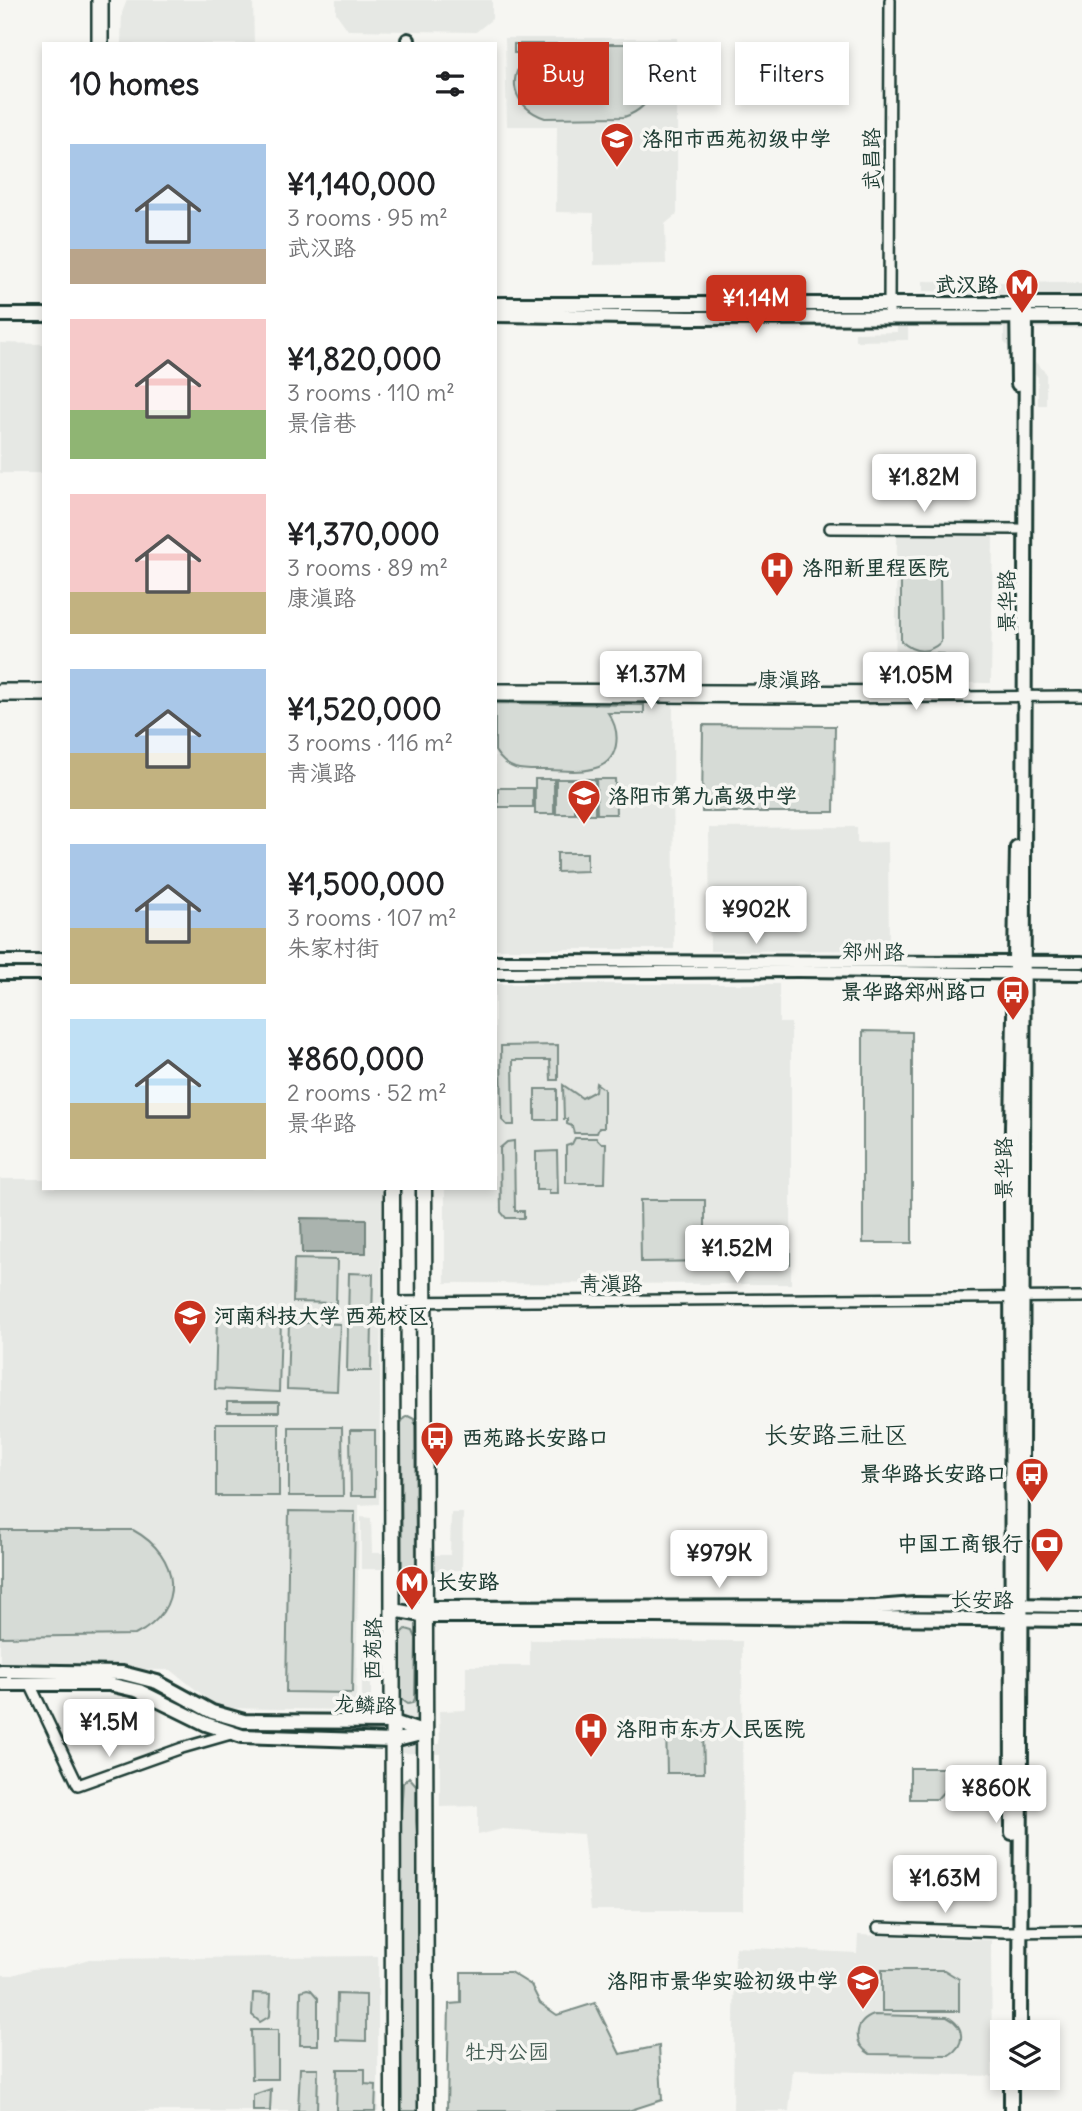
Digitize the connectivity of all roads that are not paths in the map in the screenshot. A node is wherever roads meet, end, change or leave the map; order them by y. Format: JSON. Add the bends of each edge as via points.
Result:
{"nodes":[{"id":1,"x":97,"y":0,"type":"edge"},
{"id":2,"x":103,"y":0,"type":"edge"},
{"id":3,"x":890,"y":0,"type":"edge"},
{"id":4,"x":97,"y":42,"type":"edge"},
{"id":5,"x":103,"y":42,"type":"edge"},
{"id":6,"x":497,"y":304,"type":"edge"},
{"id":7,"x":889,"y":304,"type":"junction"},
{"id":8,"x":1021,"y":304,"type":"junction"},
{"id":9,"x":1082,"y":304,"type":"edge"},
{"id":10,"x":0,"y":307,"type":"edge"},
{"id":11,"x":42,"y":307,"type":"edge"},
{"id":12,"x":0,"y":314,"type":"edge"},
{"id":13,"x":42,"y":315,"type":"edge"},
{"id":14,"x":497,"y":315,"type":"edge"},
{"id":15,"x":1082,"y":317,"type":"edge"},
{"id":16,"x":889,"y":318,"type":"junction"},
{"id":17,"x":1021,"y":318,"type":"junction"},
{"id":18,"x":830,"y":528,"type":"dead end"},
{"id":19,"x":1018,"y":529,"type":"junction"},
{"id":20,"x":0,"y":689,"type":"edge"},
{"id":21,"x":42,"y":689,"type":"edge"},
{"id":22,"x":497,"y":689,"type":"edge"},
{"id":23,"x":1082,"y":693,"type":"edge"},
{"id":24,"x":1022,"y":694,"type":"junction"},
{"id":25,"x":0,"y":696,"type":"edge"},
{"id":26,"x":42,"y":696,"type":"edge"},
{"id":27,"x":497,"y":696,"type":"edge"},
{"id":28,"x":0,"y":961,"type":"edge"},
{"id":29,"x":42,"y":961,"type":"edge"},
{"id":30,"x":497,"y":961,"type":"edge"},
{"id":31,"x":1082,"y":962,"type":"edge"},
{"id":32,"x":1021,"y":968,"type":"junction"},
{"id":33,"x":497,"y":973,"type":"edge"},
{"id":34,"x":0,"y":974,"type":"edge"},
{"id":35,"x":42,"y":974,"type":"edge"},
{"id":36,"x":1082,"y":974,"type":"edge"},
{"id":37,"x":392,"y":1190,"type":"edge"},
{"id":38,"x":424,"y":1190,"type":"edge"},
{"id":39,"x":1017,"y":1297,"type":"junction"},
{"id":40,"x":1082,"y":1297,"type":"edge"},
{"id":41,"x":392,"y":1302,"type":"junction"},
{"id":42,"x":424,"y":1303,"type":"junction"},
{"id":43,"x":1017,"y":1605,"type":"junction"},
{"id":44,"x":1082,"y":1606,"type":"edge"},
{"id":45,"x":394,"y":1610,"type":"junction"},
{"id":46,"x":426,"y":1611,"type":"junction"},
{"id":47,"x":1017,"y":1620,"type":"junction"},
{"id":48,"x":1082,"y":1620,"type":"edge"},
{"id":49,"x":0,"y":1671,"type":"edge"},
{"id":50,"x":0,"y":1684,"type":"edge"},
{"id":51,"x":30,"y":1684,"type":"junction"},
{"id":52,"x":393,"y":1723,"type":"junction"},
{"id":53,"x":425,"y":1733,"type":"junction"},
{"id":54,"x":230,"y":1734,"type":"junction"},
{"id":55,"x":393,"y":1741,"type":"junction"},
{"id":56,"x":878,"y":1928,"type":"dead end"},
{"id":57,"x":1082,"y":1931,"type":"edge"},
{"id":58,"x":1016,"y":1932,"type":"junction"},
{"id":59,"x":1012,"y":2020,"type":"edge"},
{"id":60,"x":1020,"y":2020,"type":"edge"},
{"id":61,"x":1011,"y":2090,"type":"edge"},
{"id":62,"x":1020,"y":2090,"type":"edge"},
{"id":63,"x":393,"y":2111,"type":"edge"},
{"id":64,"x":426,"y":2111,"type":"edge"},
{"id":65,"x":1011,"y":2111,"type":"edge"},
{"id":66,"x":1019,"y":2111,"type":"edge"}],
"edges":[{"from":1,"to":4,"type":"street"},
{"from":2,"to":5,"type":"street"},
{"from":3,"to":7,"type":"street","name":"武昌路"},
{"from":6,"to":7,"type":"main road"},
{"from":7,"to":8,"type":"main road"},
{"from":7,"to":16,"type":"street","name":"武昌路"},
{"from":8,"to":9,"type":"main road"},
{"from":8,"to":17,"type":"main road","name":"景华路"},
{"from":10,"to":11,"type":"main road"},
{"from":12,"to":13,"type":"main road"},
{"from":14,"to":16,"type":"main road"},
{"from":15,"to":17,"type":"main road"},
{"from":16,"to":17,"type":"main road"},
{"from":17,"to":19,"type":"main road","name":"景华路"},
{"from":17,"to":24,"type":"main road","name":"景华路"},
{"from":18,"to":19,"type":"street"},
{"from":19,"to":24,"type":"main road","name":"景华路"},
{"from":20,"to":21,"type":"street"},
{"from":22,"to":24,"type":"street","name":"康滇路"},
{"from":23,"to":24,"type":"street","name":"康滇路"},
{"from":24,"to":27,"type":"street","name":"康滇路"},
{"from":24,"to":32,"type":"main road","name":"景华路"},
{"from":25,"to":26,"type":"street"},
{"from":28,"to":29,"type":"street"},
{"from":30,"to":32,"type":"street","name":"郑州路"},
{"from":31,"to":32,"type":"street","name":"郑州路"},
{"from":32,"to":33,"type":"street","name":"郑州路"},
{"from":32,"to":36,"type":"street","name":"郑州路"},
{"from":32,"to":39,"type":"main road","name":"景华路"},
{"from":34,"to":35,"type":"street"},
{"from":37,"to":41,"type":"main road","name":"西苑路"},
{"from":38,"to":42,"type":"main road"},
{"from":39,"to":40,"type":"street","name":"青滇路"},
{"from":39,"to":42,"type":"street","name":"青滇路"},
{"from":39,"to":43,"type":"main road","name":"景华路"},
{"from":41,"to":42,"type":"street","name":"青滇路"},
{"from":41,"to":45,"type":"main road","name":"西苑路"},
{"from":42,"to":46,"type":"main road"},
{"from":43,"to":44,"type":"main road","name":"长安路"},
{"from":43,"to":46,"type":"main road","name":"长安路"},
{"from":43,"to":47,"type":"main road","name":"景华路"},
{"from":45,"to":46,"type":"main road","name":"长安路"},
{"from":45,"to":52,"type":"main road","name":"西苑路"},
{"from":46,"to":47,"type":"main road","name":"长安路"},
{"from":46,"to":53,"type":"main road"},
{"from":47,"to":48,"type":"main road","name":"长安路"},
{"from":47,"to":58,"type":"main road","name":"景华路"},
{"from":49,"to":52,"type":"main road","name":"龙鳞路","via":[[137,1675],[212,1712],[244,1721]]},
{"from":50,"to":51,"type":"main road","name":"龙鳞路"},
{"from":51,"to":54,"type":"main road","name":"龙鳞路","via":[[109,1684],[139,1691]]},
{"from":51,"to":54,"type":"street","via":[[78,1785]]},
{"from":52,"to":53,"type":"main road","name":"龙鳞路"},
{"from":52,"to":55,"type":"main road","name":"西苑路"},
{"from":53,"to":55,"type":"main road","name":"龙鳞路"},
{"from":53,"to":64,"type":"main road"},
{"from":54,"to":55,"type":"main road","name":"龙鳞路"},
{"from":55,"to":63,"type":"main road","name":"西苑路"},
{"from":56,"to":58,"type":"street"},
{"from":57,"to":58,"type":"street"},
{"from":58,"to":59,"type":"main road","name":"景华路"},
{"from":58,"to":60,"type":"main road","name":"景华路"},
{"from":61,"to":65,"type":"main road"},
{"from":62,"to":66,"type":"main road"}]}
